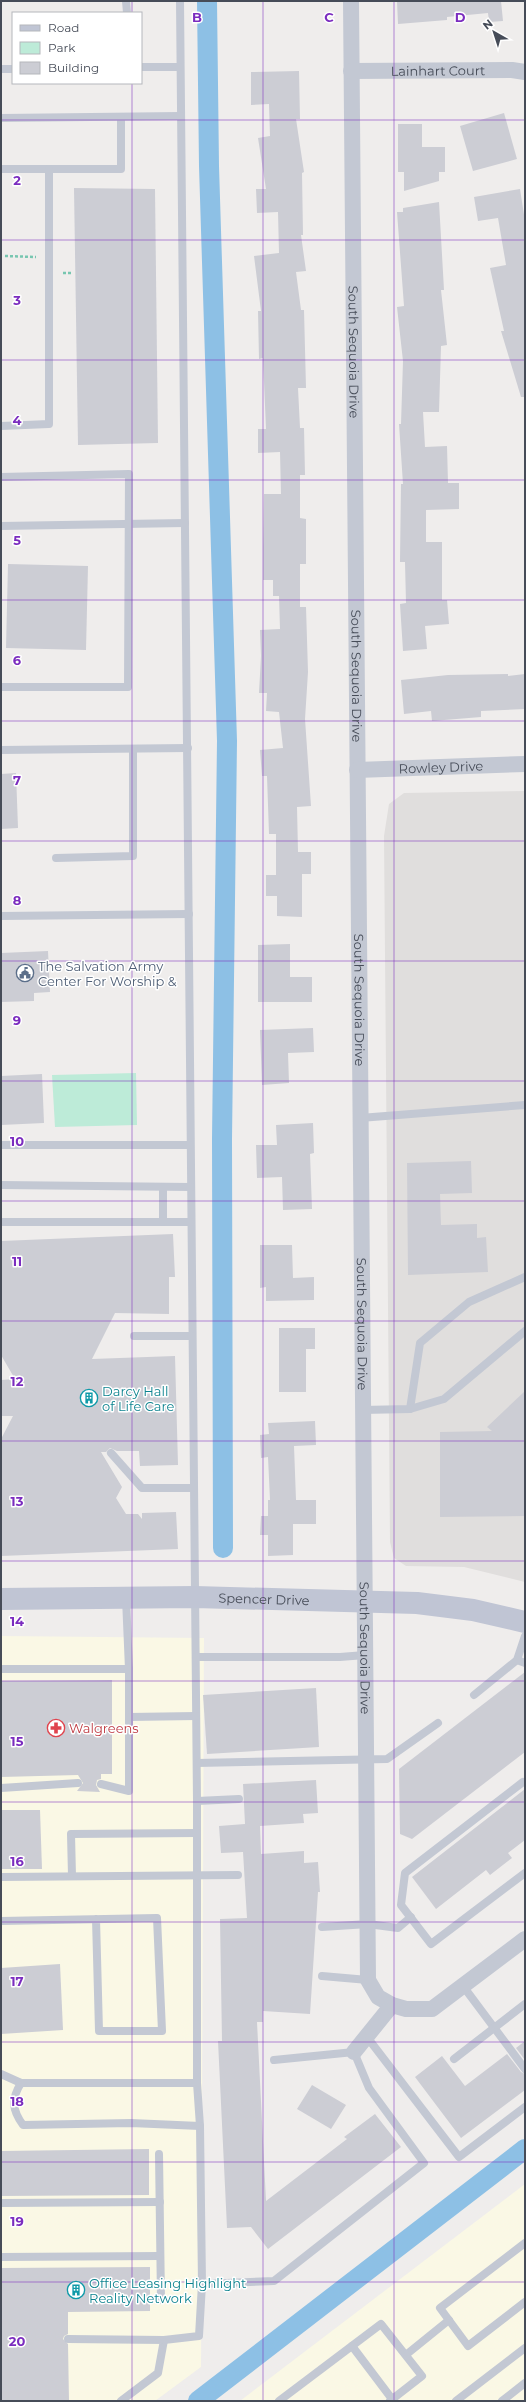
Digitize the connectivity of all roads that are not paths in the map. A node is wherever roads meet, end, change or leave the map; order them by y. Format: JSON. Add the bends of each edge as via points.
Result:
{"nodes":[{"id":1,"x":126,"y":1,"type":"edge"},
{"id":2,"x":180,"y":1,"type":"edge"},
{"id":3,"x":350,"y":1,"type":"edge"},
{"id":4,"x":126,"y":12,"type":"edge"},
{"id":5,"x":142,"y":67,"type":"edge"},
{"id":6,"x":180,"y":67,"type":"junction"},
{"id":7,"x":1,"y":69,"type":"edge"},
{"id":8,"x":12,"y":69,"type":"edge"},
{"id":9,"x":351,"y":71,"type":"junction"},
{"id":10,"x":525,"y":72,"type":"edge"},
{"id":11,"x":180,"y":116,"type":"junction"},
{"id":12,"x":122,"y":117,"type":"junction"},
{"id":13,"x":1,"y":118,"type":"edge"},
{"id":14,"x":1,"y":169,"type":"edge"},
{"id":15,"x":49,"y":169,"type":"junction"},
{"id":16,"x":1,"y":426,"type":"edge"},
{"id":17,"x":1,"y":477,"type":"edge"},
{"id":18,"x":129,"y":522,"type":"junction"},
{"id":19,"x":185,"y":523,"type":"junction"},
{"id":20,"x":1,"y":526,"type":"edge"},
{"id":21,"x":1,"y":688,"type":"edge"},
{"id":22,"x":188,"y":748,"type":"junction"},
{"id":23,"x":133,"y":749,"type":"junction"},
{"id":24,"x":1,"y":750,"type":"edge"},
{"id":25,"x":525,"y":764,"type":"edge"},
{"id":26,"x":357,"y":770,"type":"junction"},
{"id":27,"x":56,"y":858,"type":"dead end"},
{"id":28,"x":189,"y":914,"type":"junction"},
{"id":29,"x":1,"y":916,"type":"edge"},
{"id":30,"x":525,"y":1105,"type":"edge"},
{"id":31,"x":360,"y":1118,"type":"junction"},
{"id":32,"x":1,"y":1145,"type":"edge"},
{"id":33,"x":190,"y":1145,"type":"junction"},
{"id":34,"x":1,"y":1185,"type":"edge"},
{"id":35,"x":163,"y":1187,"type":"junction"},
{"id":36,"x":191,"y":1187,"type":"junction"},
{"id":37,"x":1,"y":1222,"type":"edge"},
{"id":38,"x":162,"y":1222,"type":"junction"},
{"id":39,"x":191,"y":1222,"type":"junction"},
{"id":40,"x":525,"y":1277,"type":"edge"},
{"id":41,"x":525,"y":1331,"type":"edge"},
{"id":42,"x":134,"y":1336,"type":"dead end"},
{"id":43,"x":192,"y":1336,"type":"junction"},
{"id":44,"x":410,"y":1409,"type":"junction"},
{"id":45,"x":362,"y":1410,"type":"junction"},
{"id":46,"x":111,"y":1453,"type":"dead end"},
{"id":47,"x":192,"y":1488,"type":"junction"},
{"id":48,"x":195,"y":1597,"type":"junction"},
{"id":49,"x":126,"y":1598,"type":"junction"},
{"id":50,"x":1,"y":1599,"type":"edge"},
{"id":51,"x":364,"y":1601,"type":"junction"},
{"id":52,"x":525,"y":1622,"type":"edge"},
{"id":53,"x":525,"y":1636,"type":"edge"},
{"id":54,"x":365,"y":1655,"type":"junction"},
{"id":55,"x":196,"y":1657,"type":"junction"},
{"id":56,"x":521,"y":1662,"type":"edge"},
{"id":57,"x":1,"y":1669,"type":"edge"},
{"id":58,"x":129,"y":1669,"type":"junction"},
{"id":59,"x":474,"y":1695,"type":"dead end"},
{"id":60,"x":196,"y":1716,"type":"junction"},
{"id":61,"x":129,"y":1717,"type":"junction"},
{"id":62,"x":438,"y":1723,"type":"dead end"},
{"id":63,"x":366,"y":1761,"type":"junction"},
{"id":64,"x":197,"y":1763,"type":"junction"},
{"id":65,"x":524,"y":1782,"type":"dead end"},
{"id":66,"x":78,"y":1783,"type":"dead end"},
{"id":67,"x":101,"y":1784,"type":"dead end"},
{"id":68,"x":1,"y":1788,"type":"edge"},
{"id":69,"x":239,"y":1799,"type":"dead end"},
{"id":70,"x":197,"y":1801,"type":"junction"},
{"id":71,"x":197,"y":1833,"type":"junction"},
{"id":72,"x":525,"y":1873,"type":"edge"},
{"id":73,"x":198,"y":1874,"type":"junction"},
{"id":74,"x":238,"y":1875,"type":"dead end"},
{"id":75,"x":72,"y":1876,"type":"junction"},
{"id":76,"x":1,"y":1877,"type":"edge"},
{"id":77,"x":410,"y":1917,"type":"junction"},
{"id":78,"x":96,"y":1919,"type":"junction"},
{"id":79,"x":1,"y":1921,"type":"edge"},
{"id":80,"x":368,"y":1924,"type":"junction"},
{"id":81,"x":322,"y":1927,"type":"dead end"},
{"id":82,"x":525,"y":1939,"type":"edge"},
{"id":83,"x":322,"y":1976,"type":"dead end"},
{"id":84,"x":368,"y":1980,"type":"junction"},
{"id":85,"x":463,"y":1986,"type":"junction"},
{"id":86,"x":525,"y":2004,"type":"edge"},
{"id":87,"x":392,"y":2005,"type":"junction"},
{"id":88,"x":494,"y":2028,"type":"junction"},
{"id":89,"x":367,"y":2037,"type":"junction"},
{"id":90,"x":354,"y":2052,"type":"junction"},
{"id":91,"x":454,"y":2059,"type":"dead end"},
{"id":92,"x":274,"y":2060,"type":"dead end"},
{"id":93,"x":525,"y":2068,"type":"edge"},
{"id":94,"x":1,"y":2074,"type":"edge"},
{"id":95,"x":21,"y":2083,"type":"junction"},
{"id":96,"x":197,"y":2083,"type":"junction"},
{"id":97,"x":525,"y":2107,"type":"edge"},
{"id":98,"x":200,"y":2126,"type":"junction"},
{"id":99,"x":160,"y":2154,"type":"dead end"},
{"id":100,"x":160,"y":2202,"type":"junction"},
{"id":101,"x":1,"y":2203,"type":"edge"},
{"id":102,"x":525,"y":2243,"type":"edge"},
{"id":103,"x":160,"y":2256,"type":"junction"},
{"id":104,"x":1,"y":2257,"type":"edge"},
{"id":105,"x":202,"y":2284,"type":"junction"},
{"id":106,"x":160,"y":2300,"type":"dead end"},
{"id":107,"x":525,"y":2302,"type":"edge"},
{"id":108,"x":449,"y":2320,"type":"junction"},
{"id":109,"x":68,"y":2339,"type":"dead end"},
{"id":110,"x":164,"y":2340,"type":"junction"},
{"id":111,"x":352,"y":2346,"type":"junction"},
{"id":112,"x":525,"y":2348,"type":"edge"},
{"id":113,"x":407,"y":2354,"type":"junction"},
{"id":114,"x":525,"y":2383,"type":"edge"},
{"id":115,"x":391,"y":2400,"type":"edge"},
{"id":116,"x":121,"y":2401,"type":"edge"},
{"id":117,"x":279,"y":2401,"type":"edge"},
{"id":118,"x":456,"y":2401,"type":"edge"},
{"id":119,"x":502,"y":2401,"type":"edge"}],
"edges":[{"from":1,"to":4,"type":"lane"},
{"from":2,"to":6,"type":"lane"},
{"from":3,"to":9,"type":"street","name":"South Sequoia Drive"},
{"from":5,"to":6,"type":"lane"},
{"from":6,"to":11,"type":"lane"},
{"from":7,"to":8,"type":"lane"},
{"from":9,"to":10,"type":"street","name":"Lainhart Court"},
{"from":9,"to":26,"type":"street","name":"South Sequoia Drive"},
{"from":11,"to":12,"type":"lane"},
{"from":11,"to":19,"type":"lane"},
{"from":12,"to":13,"type":"lane"},
{"from":12,"to":15,"type":"lane","via":[[122,169]]},
{"from":14,"to":15,"type":"lane"},
{"from":15,"to":16,"type":"lane","via":[[48,424]]},
{"from":17,"to":18,"type":"lane","via":[[129,474]]},
{"from":18,"to":19,"type":"lane"},
{"from":18,"to":20,"type":"lane"},
{"from":18,"to":21,"type":"lane","via":[[128,687]]},
{"from":19,"to":22,"type":"lane"},
{"from":22,"to":23,"type":"lane"},
{"from":22,"to":28,"type":"lane"},
{"from":23,"to":24,"type":"lane"},
{"from":23,"to":27,"type":"lane","via":[[133,856]]},
{"from":25,"to":26,"type":"street","name":"Rowley Drive"},
{"from":26,"to":31,"type":"street","name":"South Sequoia Drive"},
{"from":28,"to":29,"type":"lane"},
{"from":28,"to":33,"type":"lane"},
{"from":30,"to":31,"type":"lane"},
{"from":31,"to":45,"type":"street","name":"South Sequoia Drive"},
{"from":32,"to":33,"type":"lane"},
{"from":33,"to":36,"type":"lane"},
{"from":34,"to":35,"type":"lane"},
{"from":35,"to":36,"type":"lane"},
{"from":35,"to":38,"type":"lane"},
{"from":36,"to":39,"type":"lane"},
{"from":37,"to":38,"type":"lane"},
{"from":38,"to":39,"type":"lane"},
{"from":39,"to":43,"type":"lane"},
{"from":40,"to":44,"type":"lane","via":[[469,1302],[420,1343]]},
{"from":41,"to":44,"type":"lane","via":[[444,1398]]},
{"from":42,"to":43,"type":"lane"},
{"from":43,"to":47,"type":"lane"},
{"from":44,"to":45,"type":"lane"},
{"from":45,"to":51,"type":"street","name":"South Sequoia Drive"},
{"from":46,"to":47,"type":"lane","via":[[142,1488]]},
{"from":47,"to":48,"type":"lane"},
{"from":48,"to":49,"type":"street","name":"Spencer Drive"},
{"from":48,"to":51,"type":"street","name":"Spencer Drive"},
{"from":48,"to":55,"type":"lane"},
{"from":49,"to":50,"type":"street","name":"Spencer Drive"},
{"from":49,"to":58,"type":"lane"},
{"from":51,"to":52,"type":"street","name":"Spencer Drive","via":[[417,1603],[466,1609]]},
{"from":51,"to":54,"type":"street","name":"South Sequoia Drive"},
{"from":53,"to":56,"type":"lane"},
{"from":54,"to":55,"type":"lane"},
{"from":54,"to":63,"type":"street","name":"South Sequoia Drive"},
{"from":55,"to":60,"type":"lane"},
{"from":56,"to":59,"type":"lane"},
{"from":57,"to":58,"type":"lane"},
{"from":58,"to":61,"type":"lane"},
{"from":60,"to":61,"type":"lane"},
{"from":60,"to":64,"type":"lane"},
{"from":61,"to":67,"type":"lane","via":[[129,1792]]},
{"from":62,"to":63,"type":"lane","via":[[387,1759]]},
{"from":63,"to":64,"type":"lane"},
{"from":63,"to":80,"type":"street","name":"South Sequoia Drive"},
{"from":64,"to":70,"type":"lane"},
{"from":65,"to":77,"type":"lane","via":[[405,1873],[401,1905]]},
{"from":66,"to":68,"type":"lane"},
{"from":69,"to":70,"type":"lane"},
{"from":70,"to":71,"type":"lane"},
{"from":71,"to":73,"type":"lane"},
{"from":71,"to":75,"type":"lane","via":[[71,1834]]},
{"from":72,"to":77,"type":"lane","via":[[431,1944]]},
{"from":73,"to":74,"type":"lane"},
{"from":73,"to":75,"type":"lane"},
{"from":73,"to":96,"type":"lane"},
{"from":75,"to":76,"type":"lane"},
{"from":77,"to":80,"type":"lane","via":[[398,1928]]},
{"from":78,"to":78,"type":"lane","via":[[100,2031],[162,2031],[157,1918]]},
{"from":78,"to":79,"type":"lane"},
{"from":80,"to":81,"type":"lane"},
{"from":80,"to":84,"type":"street","name":"South Sequoia Drive"},
{"from":82,"to":85,"type":"street"},
{"from":83,"to":84,"type":"lane"},
{"from":84,"to":87,"type":"street","via":[[378,1997]]},
{"from":85,"to":87,"type":"street","via":[[432,2009],[406,2009]]},
{"from":85,"to":88,"type":"lane"},
{"from":86,"to":88,"type":"lane"},
{"from":87,"to":89,"type":"street"},
{"from":88,"to":91,"type":"lane"},
{"from":88,"to":93,"type":"lane"},
{"from":89,"to":90,"type":"street"},
{"from":89,"to":97,"type":"lane","via":[[459,2157]]},
{"from":90,"to":92,"type":"lane"},
{"from":90,"to":105,"type":"lane","via":[[369,2088],[424,2162],[274,2281]]},
{"from":94,"to":95,"type":"lane"},
{"from":95,"to":96,"type":"lane"},
{"from":95,"to":98,"type":"lane","via":[[15,2093],[13,2105],[22,2125]]},
{"from":96,"to":98,"type":"lane"},
{"from":98,"to":105,"type":"lane"},
{"from":99,"to":100,"type":"lane"},
{"from":100,"to":101,"type":"lane"},
{"from":100,"to":103,"type":"lane"},
{"from":102,"to":108,"type":"lane","via":[[440,2308]]},
{"from":103,"to":104,"type":"lane"},
{"from":103,"to":106,"type":"lane"},
{"from":105,"to":110,"type":"lane","via":[[199,2336]]},
{"from":107,"to":108,"type":"lane","via":[[468,2346]]},
{"from":108,"to":113,"type":"lane"},
{"from":109,"to":110,"type":"lane"},
{"from":110,"to":116,"type":"lane","via":[[158,2373]]},
{"from":111,"to":113,"type":"lane","via":[[382,2324]]},
{"from":111,"to":115,"type":"lane"},
{"from":111,"to":117,"type":"lane"},
{"from":112,"to":118,"type":"lane"},
{"from":113,"to":115,"type":"lane","via":[[422,2376]]},
{"from":114,"to":119,"type":"lane"}]}
